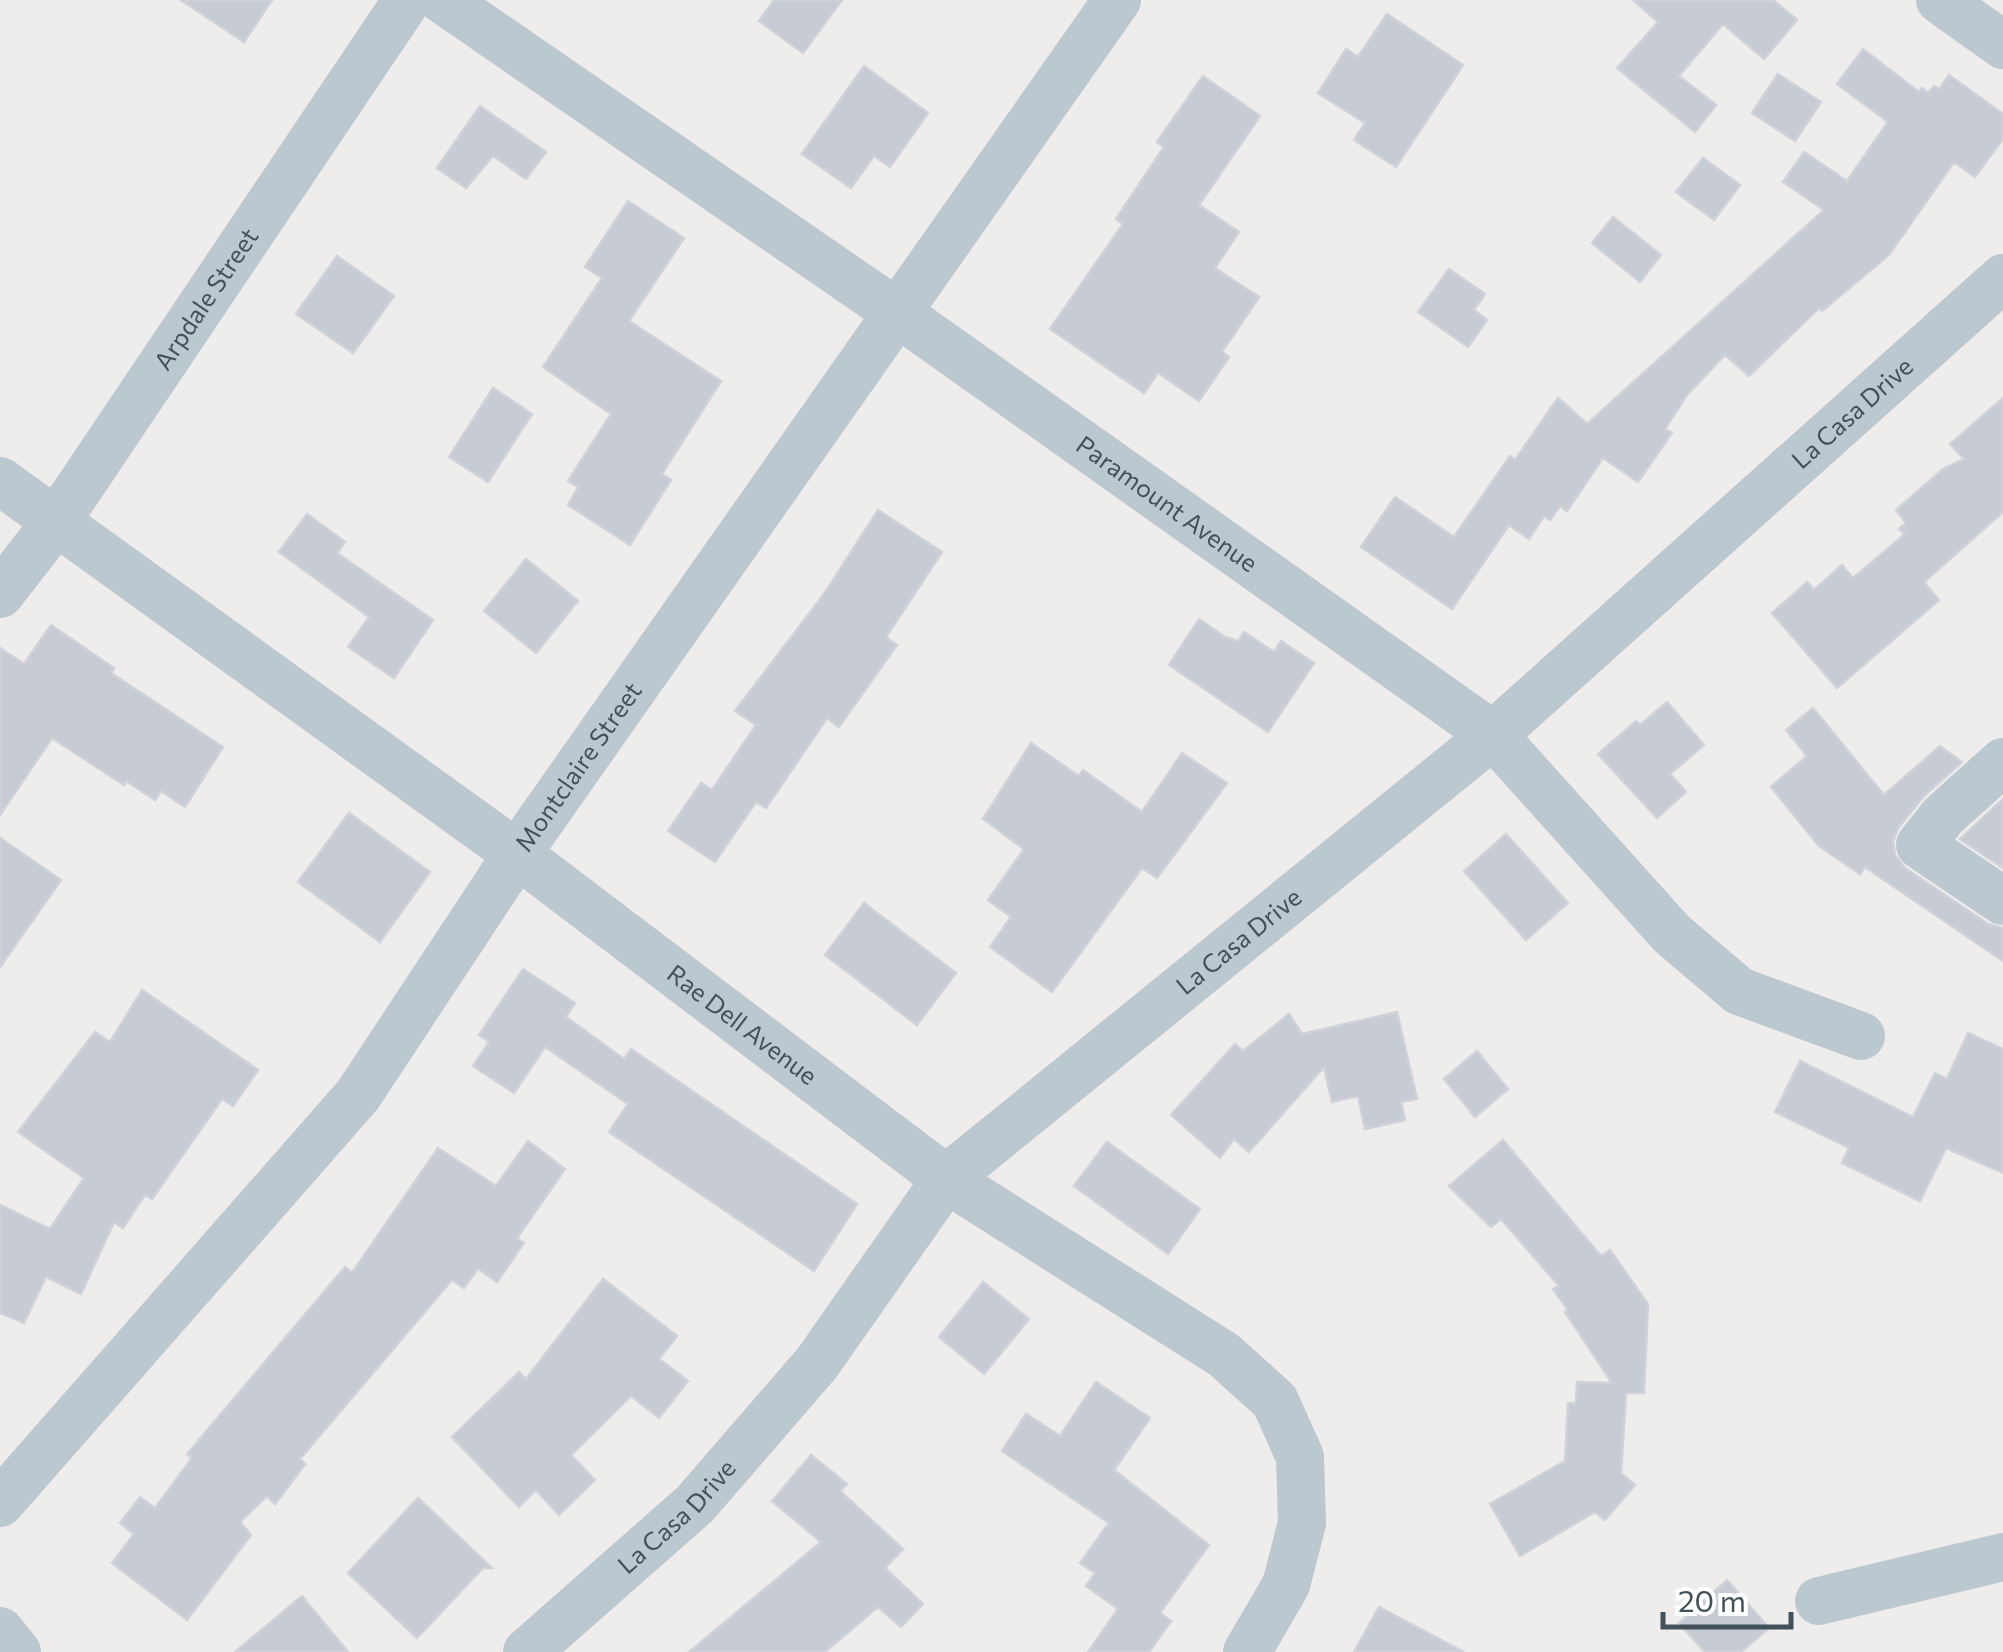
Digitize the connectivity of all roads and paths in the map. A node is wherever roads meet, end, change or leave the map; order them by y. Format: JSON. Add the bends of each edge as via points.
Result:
{"nodes":[{"id":1,"x":407,"y":0,"type":"edge"},
{"id":2,"x":442,"y":0,"type":"edge"},
{"id":3,"x":1117,"y":0,"type":"edge"},
{"id":4,"x":1940,"y":0,"type":"edge"},
{"id":5,"x":2003,"y":45,"type":"edge"},
{"id":6,"x":2003,"y":278,"type":"edge"},
{"id":7,"x":899,"y":314,"type":"junction"},
{"id":8,"x":0,"y":481,"type":"edge"},
{"id":9,"x":56,"y":522,"type":"junction"},
{"id":10,"x":0,"y":594,"type":"edge"},
{"id":11,"x":1493,"y":734,"type":"junction"},
{"id":12,"x":2003,"y":762,"type":"edge"},
{"id":13,"x":518,"y":854,"type":"junction"},
{"id":14,"x":2003,"y":901,"type":"edge"},
{"id":15,"x":1861,"y":1036,"type":"dead end"},
{"id":16,"x":946,"y":1179,"type":"junction"},
{"id":17,"x":0,"y":1503,"type":"edge"},
{"id":18,"x":2003,"y":1557,"type":"edge"},
{"id":19,"x":1819,"y":1601,"type":"dead end"},
{"id":20,"x":0,"y":1631,"type":"edge"},
{"id":21,"x":17,"y":1652,"type":"edge"},
{"id":22,"x":527,"y":1652,"type":"edge"},
{"id":23,"x":1247,"y":1652,"type":"edge"}],
"edges":[{"from":1,"to":9,"type":"street","name":"Arpdale Street"},
{"from":2,"to":7,"type":"street","name":"Paramount Avenue"},
{"from":3,"to":7,"type":"street","name":"Montclaire Street"},
{"from":4,"to":5,"type":"street"},
{"from":6,"to":11,"type":"street","name":"La Casa Drive"},
{"from":7,"to":11,"type":"street","name":"Paramount Avenue"},
{"from":7,"to":13,"type":"street","name":"Montclaire Street"},
{"from":8,"to":9,"type":"street","name":"Rae Dell Avenue"},
{"from":9,"to":10,"type":"street","name":"Arpdale Street"},
{"from":9,"to":13,"type":"street","name":"Rae Dell Avenue"},
{"from":11,"to":15,"type":"street","name":"Paramount Avenue","via":[[1672,934],[1740,991]]},
{"from":11,"to":16,"type":"street","name":"La Casa Drive"},
{"from":12,"to":14,"type":"street","via":[[1920,845]]},
{"from":13,"to":16,"type":"street","name":"Rae Dell Avenue"},
{"from":13,"to":17,"type":"street","name":"Montclaire Street","via":[[358,1095]]},
{"from":16,"to":22,"type":"street","name":"La Casa Drive","via":[[817,1364],[696,1504]]},
{"from":16,"to":23,"type":"street","name":"Rae Dell Avenue","via":[[1224,1355],[1275,1401],[1300,1458],[1302,1523],[1286,1585]]},
{"from":18,"to":19,"type":"street"},
{"from":20,"to":21,"type":"street"}]}
